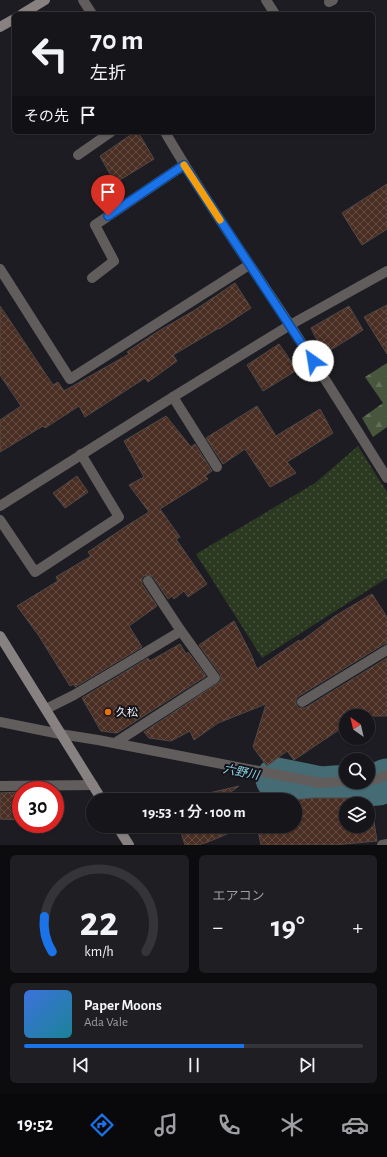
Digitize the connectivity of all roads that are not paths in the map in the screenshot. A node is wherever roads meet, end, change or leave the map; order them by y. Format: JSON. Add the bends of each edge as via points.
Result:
{"nodes":[{"id":1,"x":45,"y":0,"type":"edge"},
{"id":2,"x":83,"y":0,"type":"edge"},
{"id":3,"x":266,"y":0,"type":"edge"},
{"id":4,"x":25,"y":12,"type":"edge"},
{"id":5,"x":91,"y":12,"type":"edge"},
{"id":6,"x":273,"y":12,"type":"edge"},
{"id":7,"x":12,"y":20,"type":"edge"},
{"id":8,"x":0,"y":28,"type":"edge"},
{"id":9,"x":108,"y":134,"type":"edge"},
{"id":10,"x":166,"y":134,"type":"edge"},
{"id":11,"x":78,"y":155,"type":"dead end"},
{"id":12,"x":184,"y":165,"type":"junction"},
{"id":13,"x":249,"y":265,"type":"junction"},
{"id":14,"x":0,"y":269,"type":"edge"},
{"id":15,"x":386,"y":274,"type":"edge"},
{"id":16,"x":92,"y":278,"type":"dead end"},
{"id":17,"x":290,"y":325,"type":"junction"},
{"id":18,"x":174,"y":397,"type":"junction"},
{"id":19,"x":81,"y":454,"type":"junction"},
{"id":20,"x":217,"y":467,"type":"dead end"},
{"id":21,"x":387,"y":478,"type":"edge"},
{"id":22,"x":0,"y":506,"type":"edge"},
{"id":23,"x":0,"y":520,"type":"edge"},
{"id":24,"x":148,"y":581,"type":"dead end"},
{"id":25,"x":181,"y":631,"type":"junction"},
{"id":26,"x":0,"y":636,"type":"edge"},
{"id":27,"x":387,"y":650,"type":"edge"},
{"id":28,"x":302,"y":702,"type":"dead end"},
{"id":29,"x":46,"y":709,"type":"junction"},
{"id":30,"x":0,"y":722,"type":"edge"},
{"id":31,"x":60,"y":734,"type":"junction"},
{"id":32,"x":115,"y":743,"type":"junction"},
{"id":33,"x":387,"y":775,"type":"edge"},
{"id":34,"x":375,"y":779,"type":"edge"},
{"id":35,"x":339,"y":782,"type":"edge"},
{"id":36,"x":92,"y":785,"type":"junction"},
{"id":37,"x":0,"y":786,"type":"edge"},
{"id":38,"x":97,"y":793,"type":"edge"},
{"id":39,"x":122,"y":833,"type":"edge"},
{"id":40,"x":387,"y":844,"type":"edge"},
{"id":41,"x":129,"y":845,"type":"edge"},
{"id":42,"x":382,"y":845,"type":"edge"}],
"edges":[{"from":1,"to":4,"type":"street"},
{"from":2,"to":5,"type":"street"},
{"from":3,"to":6,"type":"street"},
{"from":7,"to":8,"type":"street"},
{"from":9,"to":11,"type":"street"},
{"from":10,"to":12,"type":"street"},
{"from":12,"to":13,"type":"street"},
{"from":12,"to":16,"type":"street","via":[[95,225],[114,261]]},
{"from":13,"to":14,"type":"street","via":[[70,380]]},
{"from":13,"to":17,"type":"street"},
{"from":15,"to":17,"type":"street"},
{"from":17,"to":18,"type":"street"},
{"from":17,"to":21,"type":"street"},
{"from":18,"to":19,"type":"street"},
{"from":18,"to":20,"type":"street"},
{"from":19,"to":22,"type":"street"},
{"from":19,"to":23,"type":"street","via":[[119,517],[35,572]]},
{"from":24,"to":25,"type":"street"},
{"from":25,"to":29,"type":"street"},
{"from":25,"to":32,"type":"street","via":[[214,678]]},
{"from":26,"to":29,"type":"street"},
{"from":27,"to":28,"type":"street"},
{"from":29,"to":31,"type":"street"},
{"from":30,"to":31,"type":"street"},
{"from":31,"to":32,"type":"street"},
{"from":31,"to":36,"type":"street"},
{"from":32,"to":35,"type":"street","via":[[320,783]]},
{"from":33,"to":34,"type":"street"},
{"from":36,"to":37,"type":"street"},
{"from":36,"to":38,"type":"street"},
{"from":39,"to":41,"type":"street"},
{"from":40,"to":42,"type":"street"}]}
